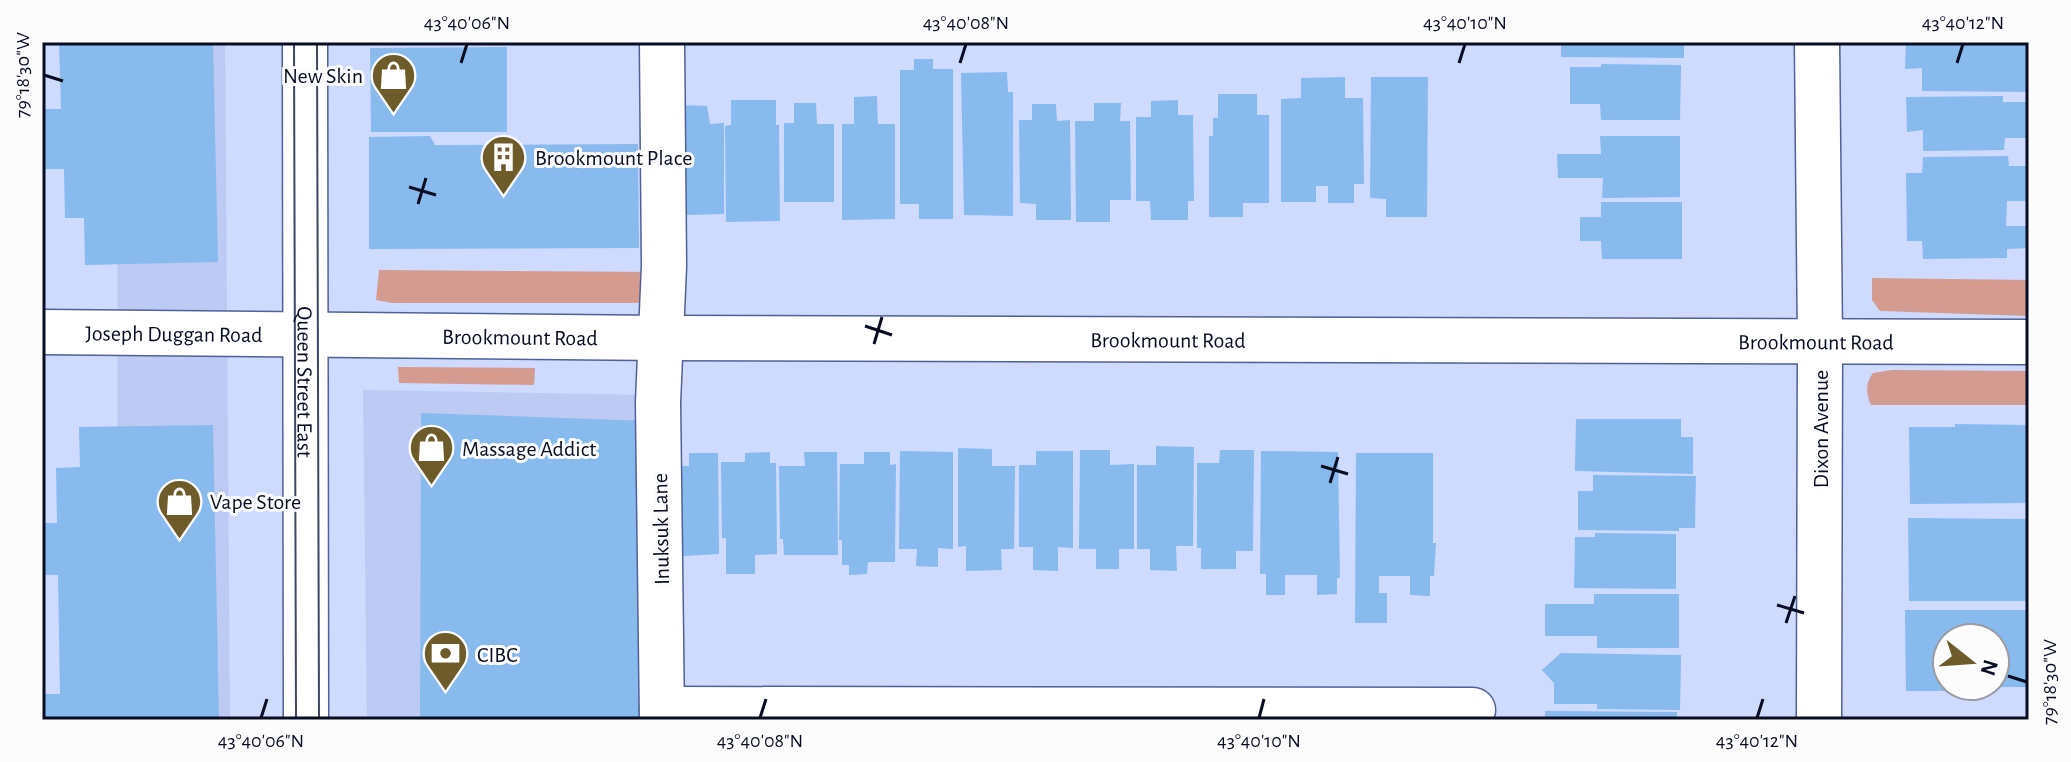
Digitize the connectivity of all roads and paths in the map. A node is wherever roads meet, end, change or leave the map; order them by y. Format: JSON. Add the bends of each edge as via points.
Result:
{"nodes":[{"id":1,"x":305,"y":42,"type":"edge"},
{"id":2,"x":662,"y":42,"type":"edge"},
{"id":3,"x":1817,"y":42,"type":"edge"},
{"id":4,"x":42,"y":332,"type":"edge"},
{"id":5,"x":306,"y":334,"type":"junction"},
{"id":6,"x":662,"y":338,"type":"junction"},
{"id":7,"x":1820,"y":341,"type":"junction"},
{"id":8,"x":2029,"y":342,"type":"edge"},
{"id":9,"x":1473,"y":710,"type":"dead end"},
{"id":10,"x":662,"y":714,"type":"edge"},
{"id":11,"x":306,"y":720,"type":"edge"},
{"id":12,"x":1819,"y":720,"type":"edge"}],
"edges":[{"from":1,"to":5,"type":"street","name":"Queen Street East"},
{"from":2,"to":6,"type":"street","name":"Inuksuk Lane"},
{"from":3,"to":7,"type":"street","name":"Dixon Avenue"},
{"from":4,"to":5,"type":"street","name":"Joseph Duggan Road"},
{"from":5,"to":6,"type":"street","name":"Brookmount Road"},
{"from":5,"to":11,"type":"street","name":"Queen Street East"},
{"from":6,"to":7,"type":"street","name":"Brookmount Road"},
{"from":6,"to":10,"type":"street","name":"Inuksuk Lane"},
{"from":7,"to":8,"type":"street","name":"Brookmount Road"},
{"from":7,"to":12,"type":"street","name":"Dixon Avenue"},
{"from":9,"to":10,"type":"street"}]}
